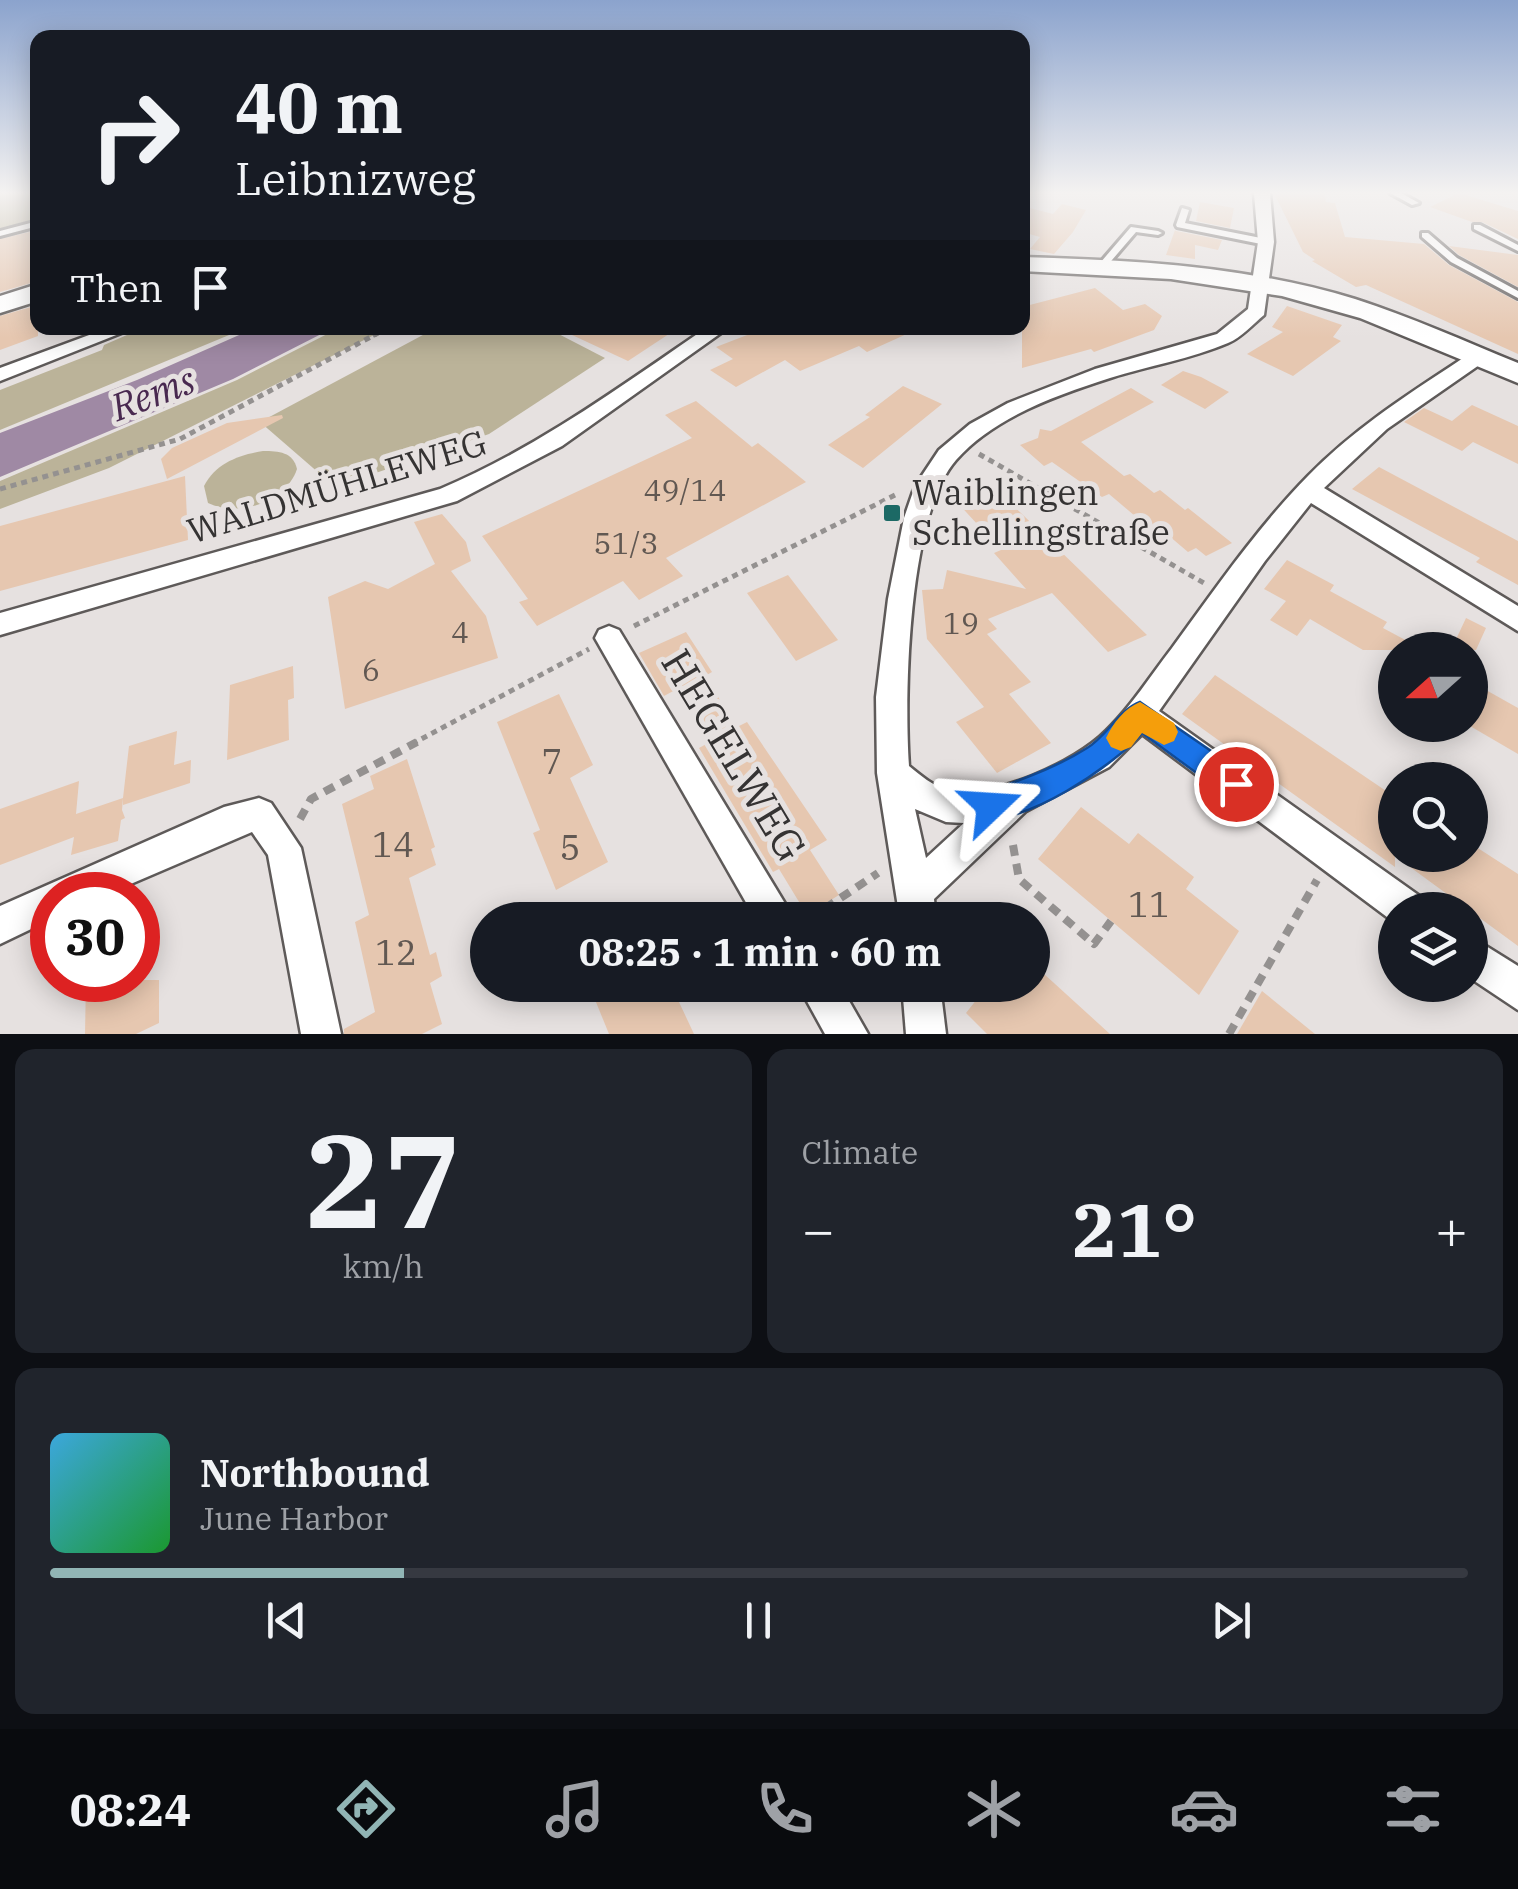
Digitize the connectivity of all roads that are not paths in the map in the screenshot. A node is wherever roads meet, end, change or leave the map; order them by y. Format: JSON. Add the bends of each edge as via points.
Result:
{"nodes":[{"id":1,"x":1123,"y":241,"type":"edge"},
{"id":2,"x":1238,"y":241,"type":"edge"},
{"id":3,"x":1265,"y":241,"type":"edge"},
{"id":4,"x":1432,"y":241,"type":"edge"},
{"id":5,"x":1265,"y":249,"type":"junction"},
{"id":6,"x":1030,"y":264,"type":"edge"},
{"id":7,"x":1102,"y":266,"type":"junction"},
{"id":8,"x":1258,"y":283,"type":"junction"},
{"id":9,"x":1518,"y":294,"type":"edge"},
{"id":10,"x":30,"y":295,"type":"edge"},
{"id":11,"x":0,"y":305,"type":"edge"},
{"id":12,"x":106,"y":335,"type":"edge"},
{"id":13,"x":708,"y":335,"type":"edge"},
{"id":14,"x":1478,"y":357,"type":"junction"},
{"id":15,"x":1518,"y":374,"type":"edge"},
{"id":16,"x":0,"y":376,"type":"edge"},
{"id":17,"x":1308,"y":490,"type":"junction"},
{"id":18,"x":1518,"y":620,"type":"edge"},
{"id":19,"x":0,"y":624,"type":"edge"},
{"id":20,"x":609,"y":638,"type":"dead end"},
{"id":21,"x":1140,"y":715,"type":"junction"},
{"id":22,"x":893,"y":773,"type":"junction"},
{"id":23,"x":1012,"y":816,"type":"junction"},
{"id":24,"x":115,"y":872,"type":"edge"},
{"id":25,"x":1384,"y":892,"type":"edge"},
{"id":26,"x":766,"y":902,"type":"edge"},
{"id":27,"x":916,"y":902,"type":"edge"},
{"id":28,"x":920,"y":902,"type":"edge"},
{"id":29,"x":30,"y":911,"type":"edge"},
{"id":30,"x":0,"y":925,"type":"edge"},
{"id":31,"x":1488,"y":968,"type":"edge"},
{"id":32,"x":1518,"y":990,"type":"edge"},
{"id":33,"x":828,"y":1002,"type":"edge"},
{"id":34,"x":923,"y":1002,"type":"edge"},
{"id":35,"x":321,"y":1034,"type":"edge"},
{"id":36,"x":848,"y":1034,"type":"edge"},
{"id":37,"x":926,"y":1034,"type":"edge"}],
"edges":[{"from":1,"to":7,"type":"lane"},
{"from":2,"to":5,"type":"lane"},
{"from":3,"to":5,"type":"street"},
{"from":4,"to":9,"type":"lane"},
{"from":5,"to":8,"type":"street"},
{"from":6,"to":7,"type":"street"},
{"from":7,"to":8,"type":"street"},
{"from":8,"to":14,"type":"street","via":[[1364,311]]},
{"from":8,"to":22,"type":"street","via":[[1257,311],[1224,338],[1050,392],[959,443],[927,484],[901,598],[892,682]]},
{"from":10,"to":11,"type":"street"},
{"from":12,"to":16,"type":"street"},
{"from":13,"to":19,"type":"street","name":"WALDMÜHLEWEG","via":[[502,474]]},
{"from":14,"to":15,"type":"street"},
{"from":14,"to":17,"type":"street","via":[[1396,412]]},
{"from":17,"to":18,"type":"street"},
{"from":17,"to":21,"type":"street"},
{"from":20,"to":26,"type":"street","name":"HEGELWEG"},
{"from":21,"to":23,"type":"street","via":[[1098,757]]},
{"from":21,"to":25,"type":"street"},
{"from":22,"to":23,"type":"street","via":[[938,806]]},
{"from":22,"to":27,"type":"street"},
{"from":23,"to":28,"type":"street"},
{"from":24,"to":35,"type":"street","via":[[259,814],[284,848]]},
{"from":29,"to":30,"type":"street"},
{"from":31,"to":32,"type":"street"},
{"from":33,"to":36,"type":"street"},
{"from":34,"to":37,"type":"street"}]}
